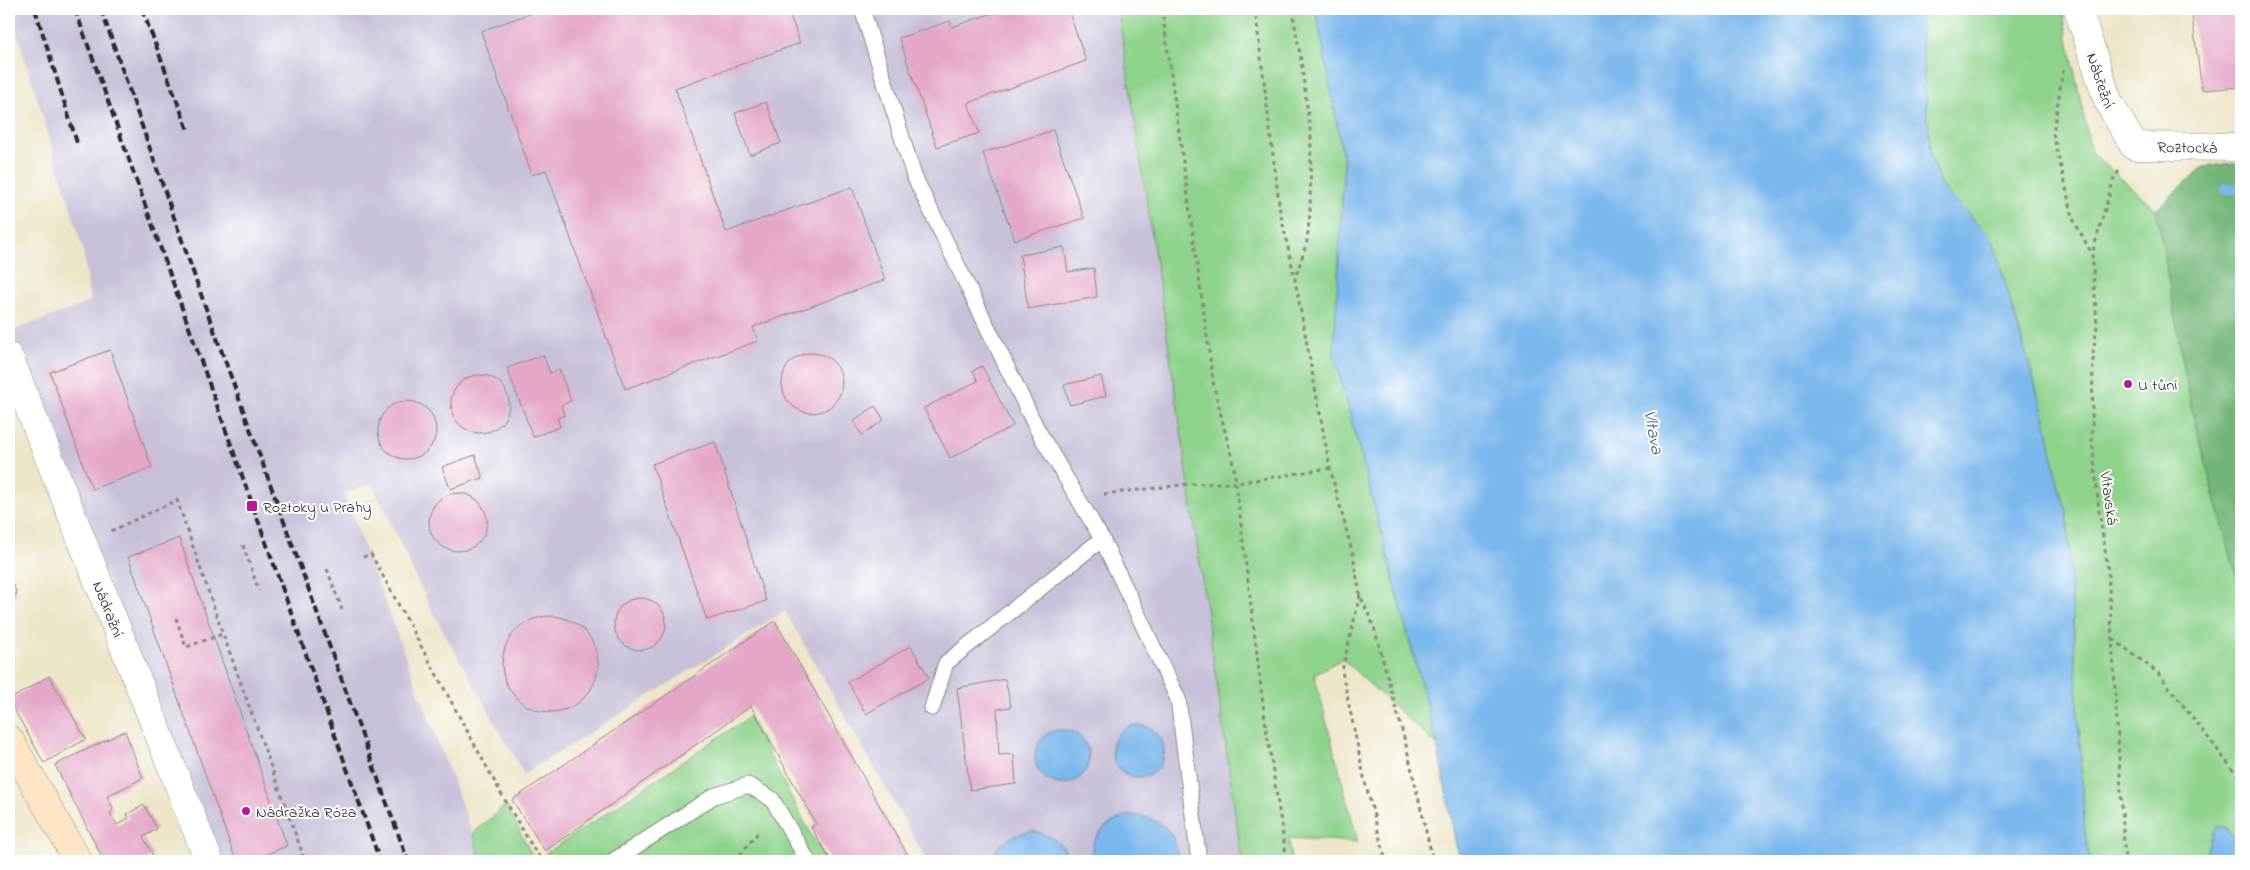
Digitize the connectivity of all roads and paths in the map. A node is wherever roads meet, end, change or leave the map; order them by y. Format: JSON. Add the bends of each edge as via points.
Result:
{"nodes":[{"id":1,"x":862,"y":9,"type":"edge"},
{"id":2,"x":1162,"y":9,"type":"edge"},
{"id":3,"x":1255,"y":9,"type":"edge"},
{"id":4,"x":1292,"y":9,"type":"edge"},
{"id":5,"x":2078,"y":9,"type":"edge"},
{"id":6,"x":2062,"y":63,"type":"dead end"},
{"id":7,"x":2134,"y":146,"type":"junction"},
{"id":8,"x":2241,"y":147,"type":"edge"},
{"id":9,"x":2092,"y":254,"type":"junction"},
{"id":10,"x":1295,"y":280,"type":"junction"},
{"id":11,"x":9,"y":357,"type":"edge"},
{"id":12,"x":1330,"y":468,"type":"junction"},
{"id":13,"x":1236,"y":483,"type":"junction"},
{"id":14,"x":1077,"y":497,"type":"junction"},
{"id":15,"x":1102,"y":539,"type":"junction"},
{"id":16,"x":82,"y":544,"type":"junction"},
{"id":17,"x":243,"y":545,"type":"dead end"},
{"id":18,"x":363,"y":557,"type":"dead end"},
{"id":19,"x":327,"y":568,"type":"dead end"},
{"id":20,"x":259,"y":591,"type":"dead end"},
{"id":21,"x":1360,"y":595,"type":"junction"},
{"id":22,"x":342,"y":610,"type":"dead end"},
{"id":23,"x":176,"y":618,"type":"dead end"},
{"id":24,"x":223,"y":634,"type":"junction"},
{"id":25,"x":2112,"y":639,"type":"junction"},
{"id":26,"x":932,"y":708,"type":"dead end"},
{"id":27,"x":9,"y":739,"type":"edge"},
{"id":28,"x":2241,"y":780,"type":"edge"},
{"id":29,"x":777,"y":808,"type":"junction"},
{"id":30,"x":78,"y":861,"type":"edge"},
{"id":31,"x":209,"y":861,"type":"edge"},
{"id":32,"x":287,"y":861,"type":"edge"},
{"id":33,"x":543,"y":861,"type":"edge"},
{"id":34,"x":613,"y":861,"type":"edge"},
{"id":35,"x":735,"y":861,"type":"edge"},
{"id":36,"x":808,"y":861,"type":"edge"},
{"id":37,"x":1199,"y":861,"type":"edge"},
{"id":38,"x":1287,"y":861,"type":"edge"},
{"id":39,"x":1386,"y":861,"type":"edge"},
{"id":40,"x":1434,"y":861,"type":"edge"},
{"id":41,"x":2125,"y":861,"type":"edge"}],
"edges":[{"from":1,"to":14,"type":"lane","via":[[914,176],[1037,428]]},
{"from":2,"to":13,"type":"path","via":[[1214,387]]},
{"from":3,"to":10,"type":"path","via":[[1280,211]]},
{"from":4,"to":10,"type":"path","via":[[1311,136],[1310,213],[1307,240]]},
{"from":5,"to":7,"type":"street","name":"Nábřežní","via":[[2108,100]]},
{"from":6,"to":9,"type":"path","via":[[2053,134],[2074,221]]},
{"from":7,"to":8,"type":"street","name":"Roztocká"},
{"from":7,"to":9,"type":"path","name":"Vltavská","via":[[2114,178]]},
{"from":9,"to":25,"type":"path","name":"Vltavská","via":[[2098,326],[2093,355],[2092,438],[2108,570]]},
{"from":10,"to":12,"type":"path"},
{"from":11,"to":16,"type":"street","name":"Nádražní"},
{"from":12,"to":13,"type":"path"},
{"from":12,"to":21,"type":"path","via":[[1354,555]]},
{"from":13,"to":14,"type":"path","via":[[1190,484]]},
{"from":13,"to":38,"type":"path","via":[[1264,720]]},
{"from":14,"to":15,"type":"lane"},
{"from":15,"to":26,"type":"lane","via":[[946,663]]},
{"from":15,"to":37,"type":"lane","via":[[1178,699]]},
{"from":16,"to":24,"type":"path","via":[[177,500]]},
{"from":16,"to":31,"type":"street","name":"Nádražní"},
{"from":17,"to":20,"type":"path"},
{"from":18,"to":33,"type":"path","via":[[371,554],[502,796]]},
{"from":19,"to":22,"type":"path"},
{"from":21,"to":39,"type":"path","via":[[1342,671],[1365,782]]},
{"from":21,"to":40,"type":"path","via":[[1377,636]]},
{"from":23,"to":24,"type":"path","via":[[186,647]]},
{"from":24,"to":32,"type":"path","via":[[303,855]]},
{"from":25,"to":28,"type":"path","via":[[2158,673]]},
{"from":25,"to":41,"type":"path","name":"Vltavská"},
{"from":27,"to":30,"type":"main road"},
{"from":29,"to":34,"type":"lane","via":[[772,799],[748,785],[714,796]]},
{"from":29,"to":35,"type":"path"},
{"from":29,"to":36,"type":"lane"}]}
